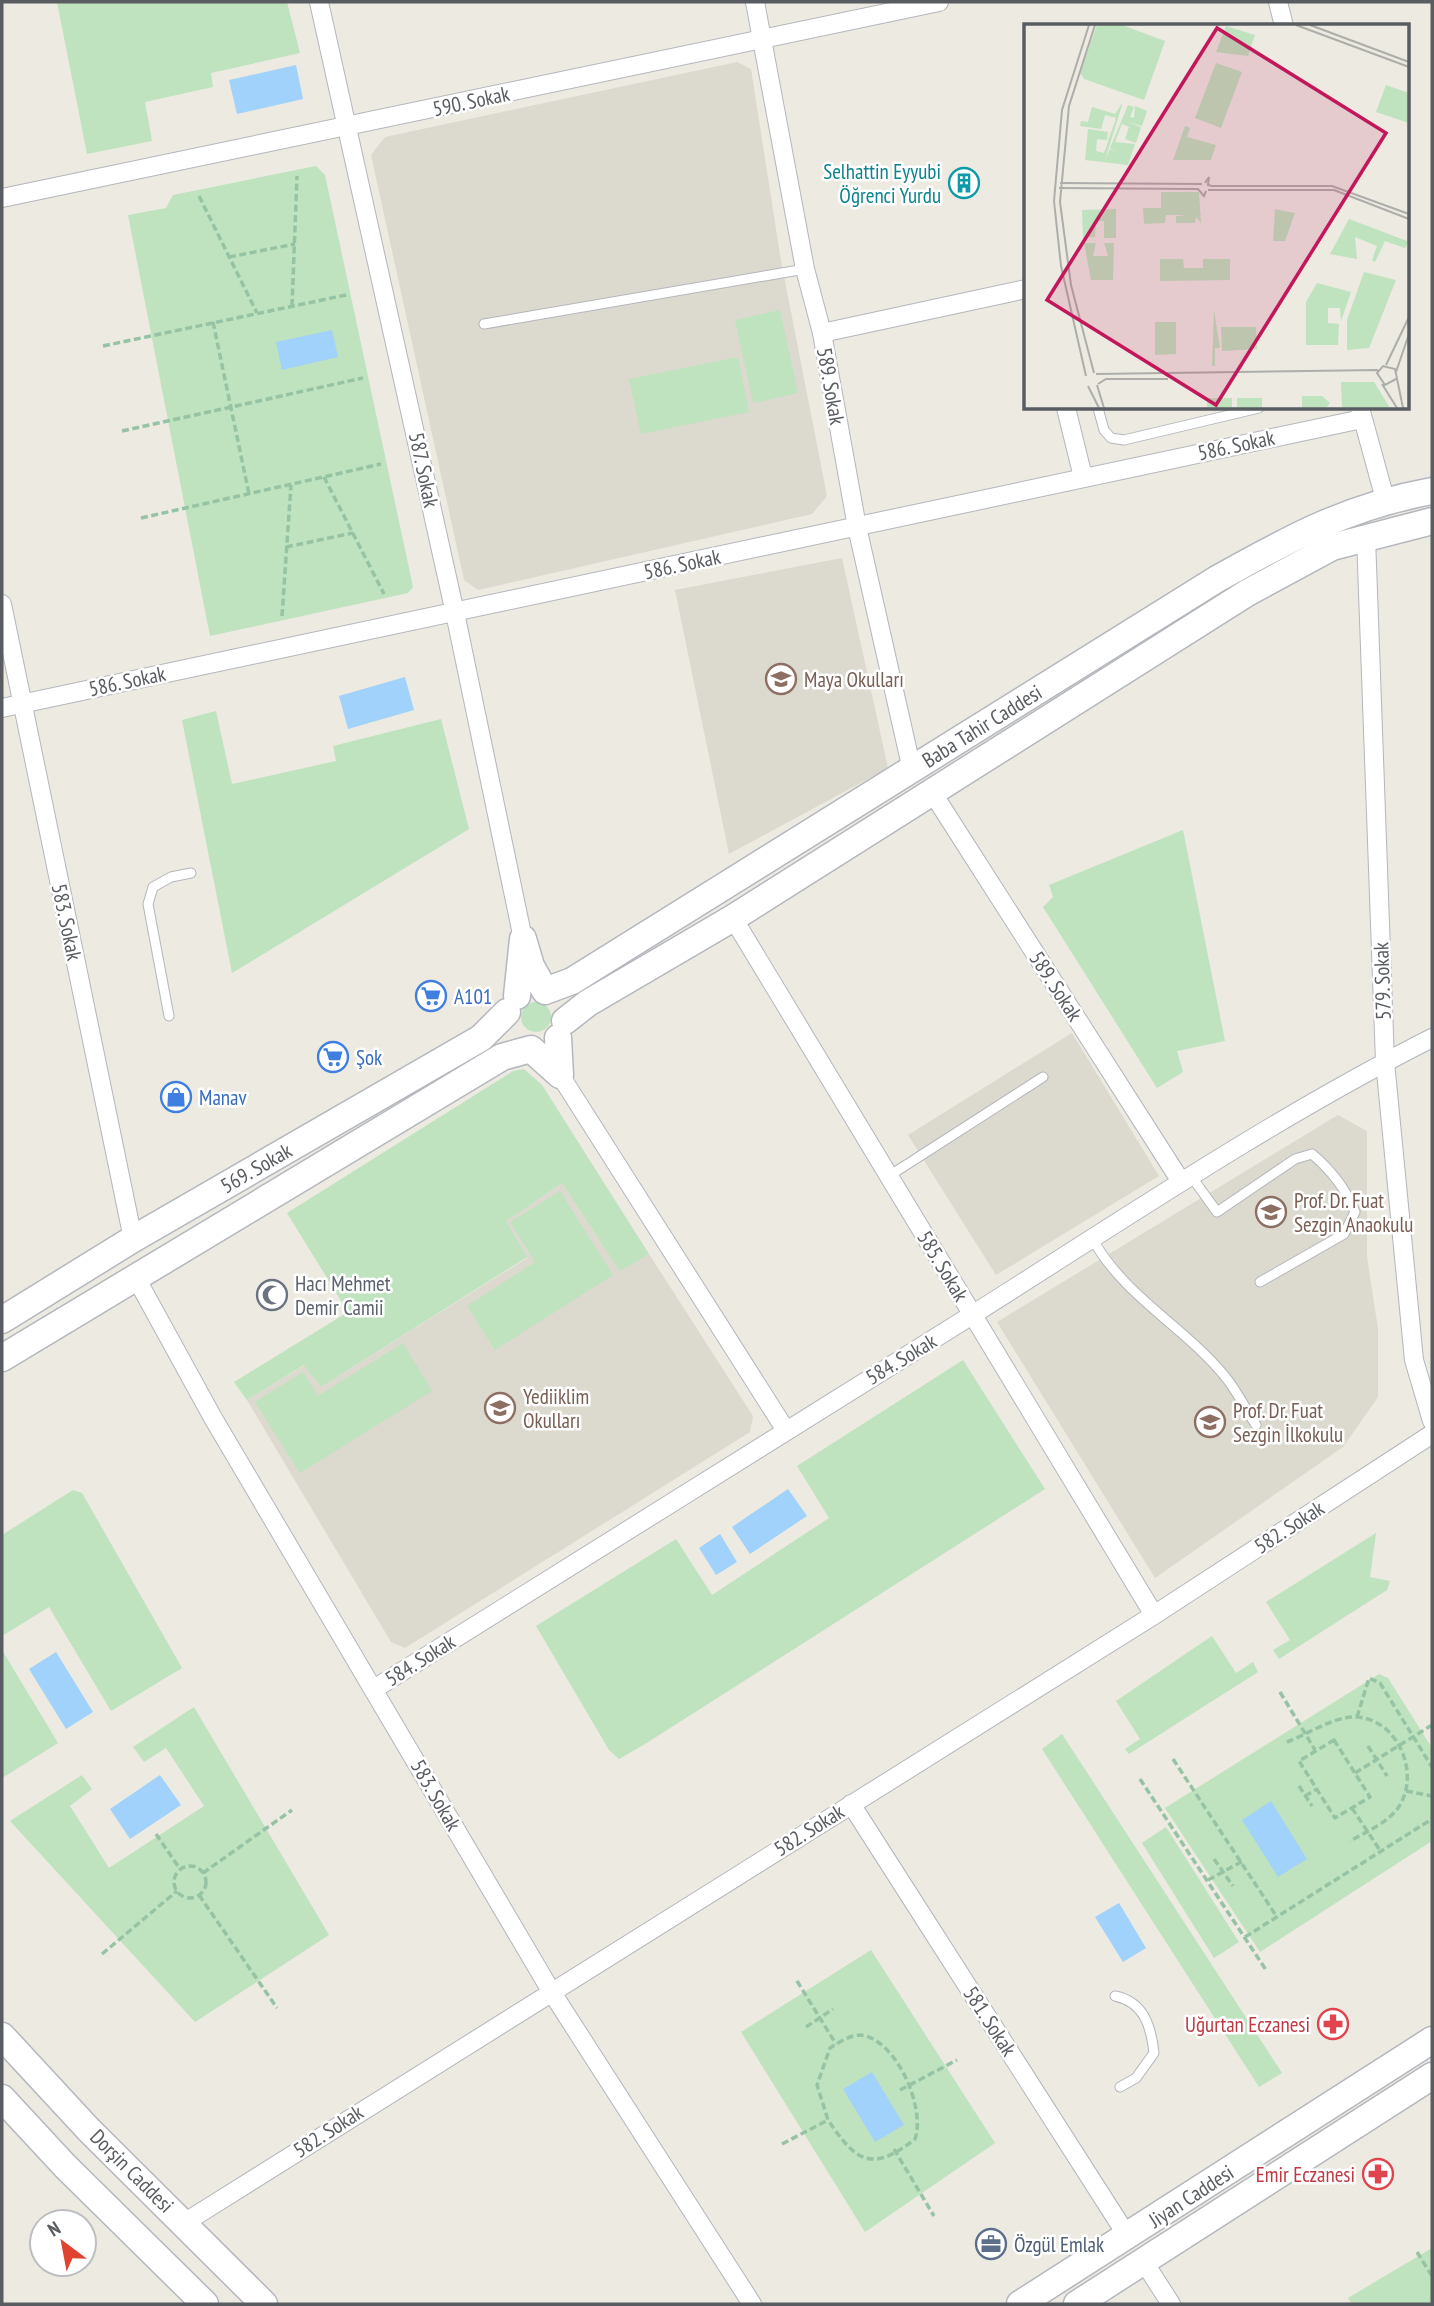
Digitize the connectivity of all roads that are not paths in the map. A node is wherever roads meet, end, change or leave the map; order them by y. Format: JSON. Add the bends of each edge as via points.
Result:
{"nodes":[{"id":1,"x":319,"y":2,"type":"edge"},
{"id":2,"x":755,"y":2,"type":"edge"},
{"id":3,"x":939,"y":2,"type":"edge"},
{"id":4,"x":1278,"y":2,"type":"edge"},
{"id":5,"x":1284,"y":24,"type":"edge"},
{"id":6,"x":763,"y":39,"type":"junction"},
{"id":7,"x":349,"y":127,"type":"junction"},
{"id":8,"x":2,"y":198,"type":"edge"},
{"id":9,"x":806,"y":269,"type":"junction"},
{"id":10,"x":1024,"y":289,"type":"edge"},
{"id":11,"x":484,"y":324,"type":"dead end"},
{"id":12,"x":822,"y":333,"type":"junction"},
{"id":13,"x":1066,"y":410,"type":"edge"},
{"id":14,"x":1099,"y":410,"type":"edge"},
{"id":15,"x":1251,"y":410,"type":"edge"},
{"id":16,"x":1361,"y":413,"type":"edge"},
{"id":17,"x":1083,"y":477,"type":"junction"},
{"id":18,"x":1432,"y":491,"type":"edge"},
{"id":19,"x":1385,"y":499,"type":"junction"},
{"id":20,"x":1432,"y":521,"type":"edge"},
{"id":21,"x":857,"y":527,"type":"junction"},
{"id":22,"x":1366,"y":537,"type":"junction"},
{"id":23,"x":2,"y":604,"type":"edge"},
{"id":24,"x":455,"y":613,"type":"junction"},
{"id":25,"x":22,"y":704,"type":"junction"},
{"id":26,"x":2,"y":708,"type":"edge"},
{"id":27,"x":912,"y":770,"type":"junction"},
{"id":28,"x":932,"y":792,"type":"junction"},
{"id":29,"x":191,"y":873,"type":"dead end"},
{"id":30,"x":733,"y":918,"type":"junction"},
{"id":31,"x":523,"y":939,"type":"junction"},
{"id":32,"x":545,"y":991,"type":"junction"},
{"id":33,"x":512,"y":1004,"type":"junction"},
{"id":34,"x":169,"y":1016,"type":"dead end"},
{"id":35,"x":561,"y":1030,"type":"junction"},
{"id":36,"x":1432,"y":1038,"type":"edge"},
{"id":37,"x":531,"y":1049,"type":"junction"},
{"id":38,"x":1385,"y":1062,"type":"junction"},
{"id":39,"x":560,"y":1075,"type":"junction"},
{"id":40,"x":1043,"y":1077,"type":"dead end"},
{"id":41,"x":889,"y":1176,"type":"junction"},
{"id":42,"x":1185,"y":1177,"type":"junction"},
{"id":43,"x":1092,"y":1238,"type":"junction"},
{"id":44,"x":133,"y":1239,"type":"junction"},
{"id":45,"x":135,"y":1276,"type":"junction"},
{"id":46,"x":1260,"y":1282,"type":"dead end"},
{"id":47,"x":972,"y":1315,"type":"junction"},
{"id":48,"x":2,"y":1320,"type":"edge"},
{"id":49,"x":2,"y":1358,"type":"edge"},
{"id":50,"x":1432,"y":1421,"type":"edge"},
{"id":51,"x":1256,"y":1425,"type":"dead end"},
{"id":52,"x":785,"y":1429,"type":"junction"},
{"id":53,"x":1432,"y":1434,"type":"edge"},
{"id":54,"x":1154,"y":1615,"type":"junction"},
{"id":55,"x":374,"y":1689,"type":"junction"},
{"id":56,"x":851,"y":1804,"type":"junction"},
{"id":57,"x":551,"y":1991,"type":"junction"},
{"id":58,"x":1115,"y":1996,"type":"dead end"},
{"id":59,"x":2,"y":2036,"type":"edge"},
{"id":60,"x":1432,"y":2040,"type":"edge"},
{"id":61,"x":1432,"y":2076,"type":"edge"},
{"id":62,"x":1120,"y":2087,"type":"dead end"},
{"id":63,"x":2,"y":2098,"type":"edge"},
{"id":64,"x":184,"y":2223,"type":"junction"},
{"id":65,"x":1129,"y":2237,"type":"junction"},
{"id":66,"x":1144,"y":2262,"type":"junction"},
{"id":67,"x":205,"y":2304,"type":"edge"},
{"id":68,"x":264,"y":2304,"type":"edge"},
{"id":69,"x":752,"y":2304,"type":"edge"},
{"id":70,"x":1020,"y":2304,"type":"edge"},
{"id":71,"x":1077,"y":2304,"type":"edge"},
{"id":72,"x":1171,"y":2304,"type":"edge"}],
"edges":[{"from":1,"to":7,"type":"street","name":"587. Sokak"},
{"from":2,"to":6,"type":"street","name":"589. Sokak"},
{"from":3,"to":6,"type":"street","name":"590. Sokak"},
{"from":4,"to":5,"type":"street"},
{"from":6,"to":7,"type":"street","name":"590. Sokak"},
{"from":6,"to":9,"type":"street","name":"589. Sokak"},
{"from":7,"to":8,"type":"street","name":"590. Sokak"},
{"from":7,"to":24,"type":"street","name":"587. Sokak"},
{"from":9,"to":11,"type":"lane"},
{"from":9,"to":12,"type":"street","name":"589. Sokak"},
{"from":10,"to":12,"type":"street"},
{"from":12,"to":21,"type":"street","name":"589. Sokak"},
{"from":13,"to":17,"type":"street"},
{"from":14,"to":15,"type":"lane","via":[[1104,430],[1111,438],[1124,440]]},
{"from":16,"to":17,"type":"street","name":"586. Sokak"},
{"from":16,"to":19,"type":"street"},
{"from":17,"to":21,"type":"street","name":"586. Sokak"},
{"from":18,"to":19,"type":"street","name":"Baba Tahir Caddesi"},
{"from":19,"to":27,"type":"street","name":"Baba Tahir Caddesi","via":[[1306,530],[1217,579]]},
{"from":20,"to":22,"type":"street","name":"Baba Tahir Caddesi"},
{"from":21,"to":24,"type":"street","name":"586. Sokak"},
{"from":21,"to":27,"type":"street","name":"589. Sokak"},
{"from":22,"to":28,"type":"street","name":"Baba Tahir Caddesi","via":[[1332,547],[1247,593]]},
{"from":22,"to":38,"type":"street","name":"579. Sokak"},
{"from":23,"to":25,"type":"street","name":"583. Sokak"},
{"from":24,"to":25,"type":"street","name":"586. Sokak"},
{"from":24,"to":31,"type":"street","name":"587. Sokak"},
{"from":25,"to":26,"type":"street","name":"586. Sokak"},
{"from":25,"to":44,"type":"street","name":"583. Sokak"},
{"from":27,"to":32,"type":"street","name":"Baba Tahir Caddesi","via":[[572,981]]},
{"from":28,"to":30,"type":"street","name":"Baba Tahir Caddesi"},
{"from":28,"to":42,"type":"street","name":"589. Sokak"},
{"from":29,"to":34,"type":"lane","via":[[153,887],[148,904]]},
{"from":30,"to":35,"type":"street","name":"Baba Tahir Caddesi","via":[[589,1003]]},
{"from":30,"to":41,"type":"street","name":"585. Sokak"},
{"from":31,"to":32,"type":"street"},
{"from":31,"to":33,"type":"street"},
{"from":32,"to":33,"type":"street","via":[[536,990]]},
{"from":32,"to":35,"type":"street","via":[[560,1003]]},
{"from":33,"to":37,"type":"street","via":[[508,1031]]},
{"from":33,"to":44,"type":"street","name":"569. Sokak","via":[[481,1038]]},
{"from":35,"to":37,"type":"street","via":[[541,1048]]},
{"from":35,"to":39,"type":"street"},
{"from":36,"to":38,"type":"street","name":"584. Sokak"},
{"from":37,"to":39,"type":"street"},
{"from":37,"to":45,"type":"street","via":[[502,1057]]},
{"from":38,"to":42,"type":"street","name":"584. Sokak"},
{"from":38,"to":50,"type":"street","name":"579. Sokak","via":[[1414,1360]]},
{"from":39,"to":52,"type":"street"},
{"from":40,"to":41,"type":"lane"},
{"from":41,"to":47,"type":"street","name":"585. Sokak"},
{"from":42,"to":43,"type":"street","name":"584. Sokak"},
{"from":42,"to":46,"type":"lane","via":[[1217,1212],[1295,1159],[1312,1154],[1348,1195],[1355,1212],[1344,1234]]},
{"from":43,"to":47,"type":"street","name":"584. Sokak"},
{"from":43,"to":51,"type":"lane","via":[[1102,1256],[1154,1312],[1226,1378]]},
{"from":44,"to":48,"type":"street","name":"569. Sokak"},
{"from":45,"to":49,"type":"street"},
{"from":45,"to":55,"type":"street","name":"583. Sokak","via":[[213,1418]]},
{"from":47,"to":52,"type":"street","name":"584. Sokak"},
{"from":47,"to":54,"type":"street","name":"585. Sokak"},
{"from":52,"to":55,"type":"street","name":"584. Sokak"},
{"from":53,"to":54,"type":"street","name":"582. Sokak"},
{"from":54,"to":56,"type":"street","name":"582. Sokak"},
{"from":55,"to":57,"type":"street","name":"583. Sokak"},
{"from":56,"to":57,"type":"street","name":"582. Sokak"},
{"from":56,"to":65,"type":"street","name":"581. Sokak"},
{"from":57,"to":64,"type":"street","name":"582. Sokak"},
{"from":57,"to":69,"type":"street","name":"583. Sokak"},
{"from":58,"to":62,"type":"lane","via":[[1130,1999],[1143,2014],[1154,2053],[1136,2078]]},
{"from":59,"to":64,"type":"street","name":"Dorşin Caddesi"},
{"from":60,"to":65,"type":"street","name":"Jiyan Caddesi"},
{"from":61,"to":66,"type":"street","name":"Jiyan Caddesi"},
{"from":63,"to":67,"type":"street","name":"Dorşin Caddesi"},
{"from":64,"to":68,"type":"street","name":"Dorşin Caddesi"},
{"from":65,"to":70,"type":"street","name":"Jiyan Caddesi"},
{"from":66,"to":71,"type":"street","name":"Jiyan Caddesi"},
{"from":66,"to":72,"type":"street"}]}
